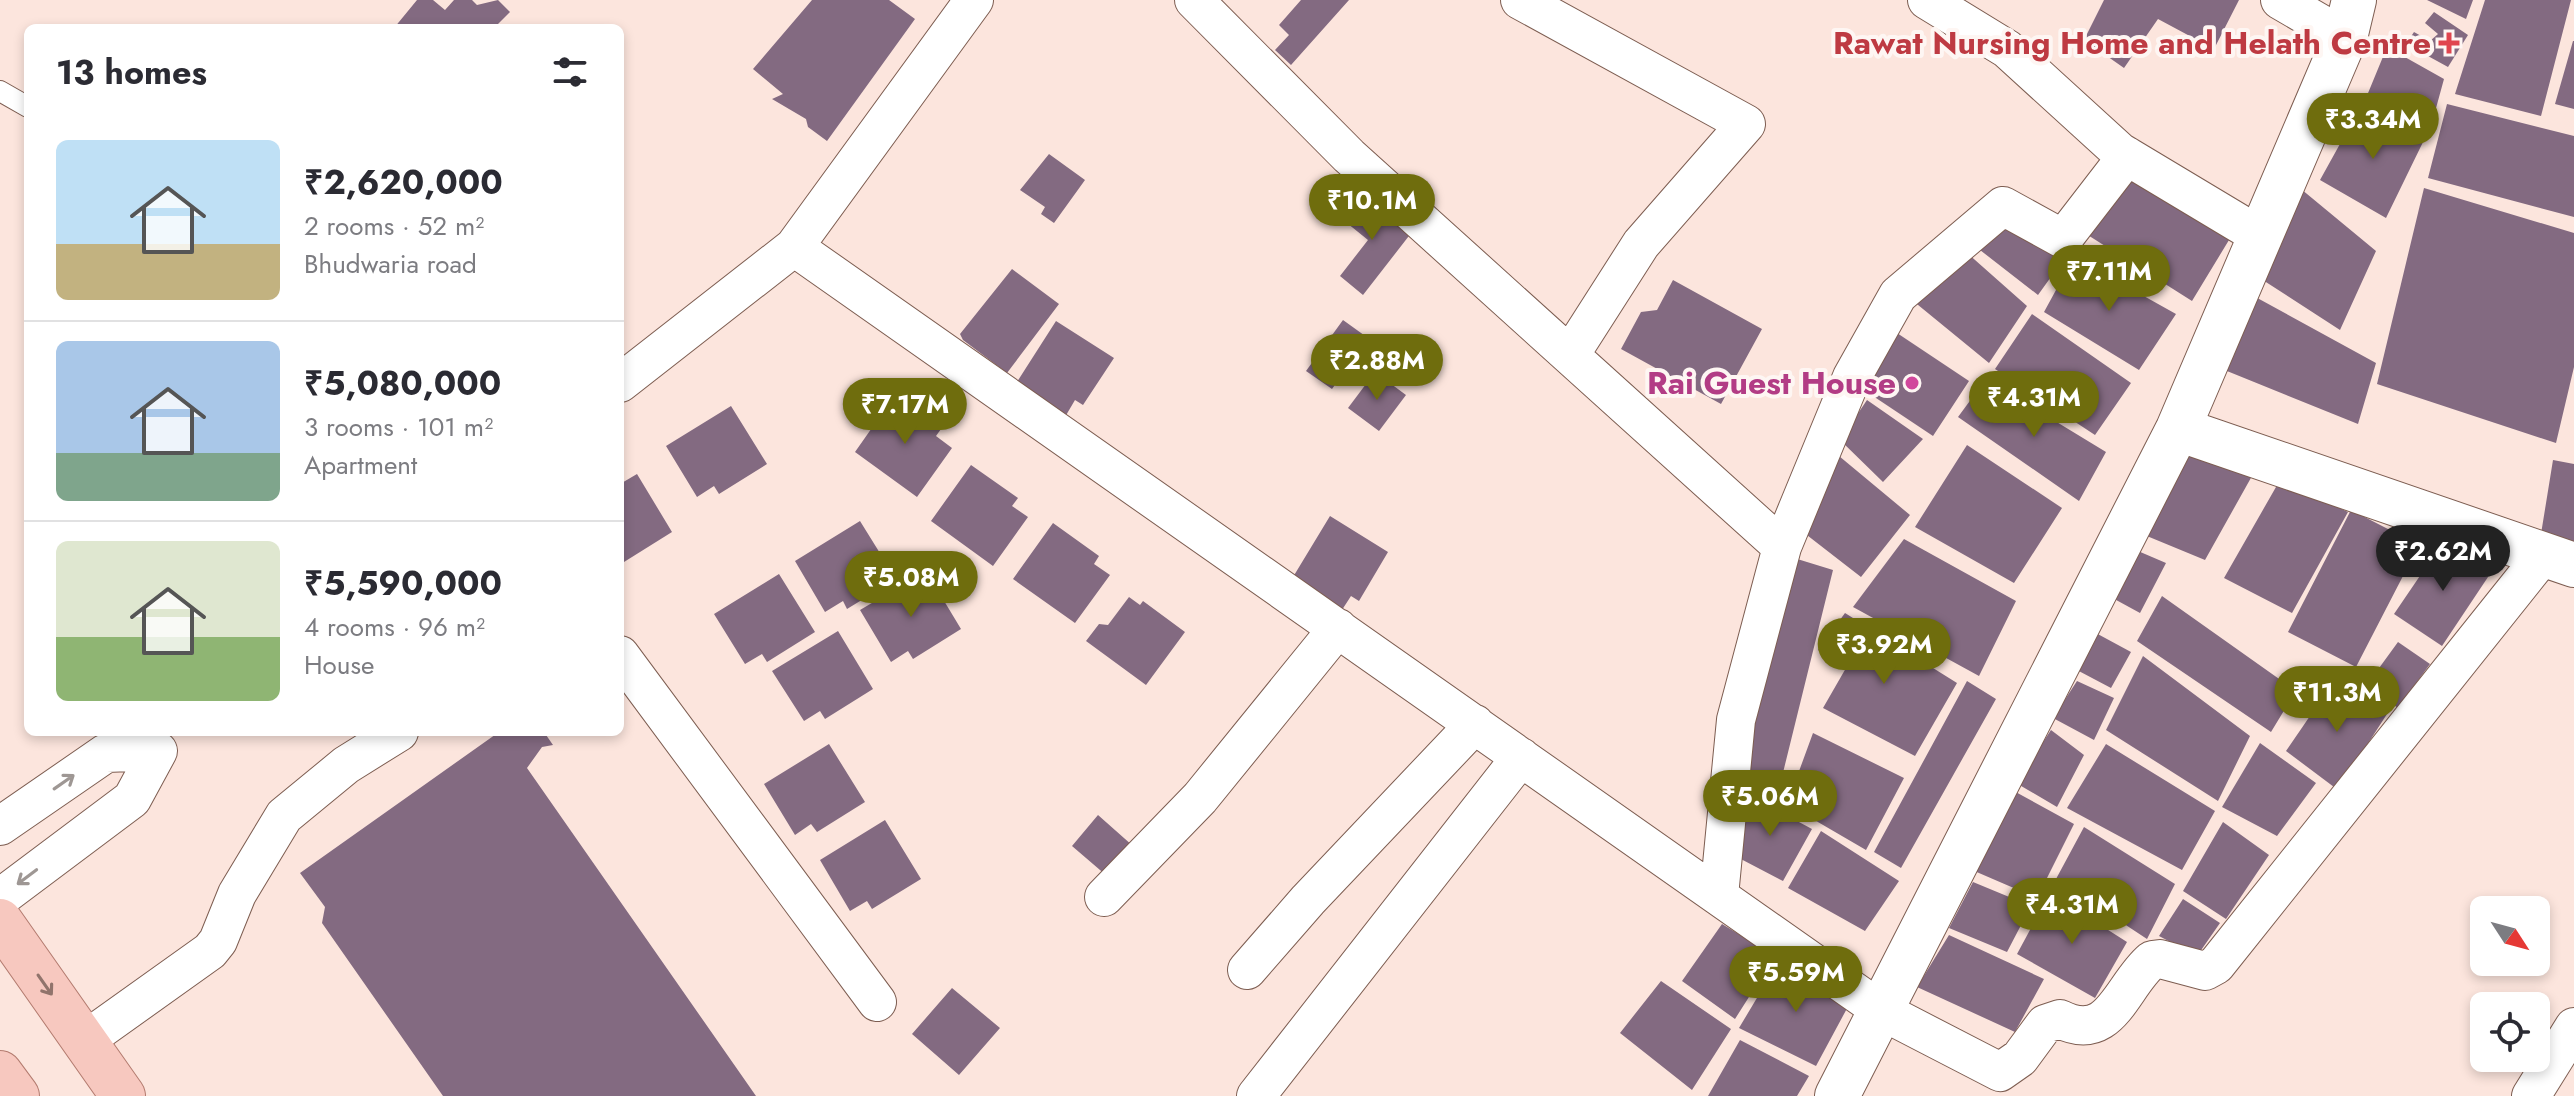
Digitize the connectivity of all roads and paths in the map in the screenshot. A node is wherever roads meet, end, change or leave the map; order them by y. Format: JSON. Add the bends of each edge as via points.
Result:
{"nodes":[{"id":1,"x":1194,"y":0,"type":"edge"},
{"id":2,"x":1520,"y":0,"type":"edge"},
{"id":3,"x":1927,"y":0,"type":"edge"},
{"id":4,"x":2280,"y":0,"type":"edge"},
{"id":5,"x":967,"y":2,"type":"edge"},
{"id":6,"x":2350,"y":19,"type":"edge"},
{"id":7,"x":0,"y":91,"type":"edge"},
{"id":8,"x":24,"y":105,"type":"edge"},
{"id":9,"x":2127,"y":156,"type":"junction"},
{"id":10,"x":2260,"y":236,"type":"junction"},
{"id":11,"x":794,"y":247,"type":"junction"},
{"id":12,"x":1570,"y":355,"type":"junction"},
{"id":13,"x":624,"y":380,"type":"edge"},
{"id":14,"x":2178,"y":429,"type":"junction"},
{"id":15,"x":1782,"y":547,"type":"junction"},
{"id":16,"x":2559,"y":560,"type":"edge"},
{"id":17,"x":1338,"y":628,"type":"junction"},
{"id":18,"x":624,"y":660,"type":"edge"},
{"id":19,"x":1475,"y":724,"type":"junction"},
{"id":20,"x":393,"y":736,"type":"edge"},
{"id":21,"x":170,"y":742,"type":"edge"},
{"id":22,"x":1521,"y":757,"type":"junction"},
{"id":23,"x":0,"y":826,"type":"edge"},
{"id":24,"x":1719,"y":896,"type":"junction"},
{"id":25,"x":1104,"y":897,"type":"dead end"},
{"id":26,"x":0,"y":898,"type":"edge"},
{"id":27,"x":0,"y":921,"type":"edge"},
{"id":28,"x":1247,"y":970,"type":"dead end"},
{"id":29,"x":877,"y":1002,"type":"dead end"},
{"id":30,"x":1882,"y":1011,"type":"junction"},
{"id":31,"x":2574,"y":1027,"type":"edge"},
{"id":32,"x":84,"y":1041,"type":"junction"},
{"id":33,"x":0,"y":1073,"type":"edge"},
{"id":34,"x":17,"y":1096,"type":"edge"},
{"id":35,"x":123,"y":1096,"type":"edge"},
{"id":36,"x":1256,"y":1096,"type":"edge"},
{"id":37,"x":1837,"y":1096,"type":"edge"},
{"id":38,"x":2531,"y":1096,"type":"edge"}],
"edges":[{"from":1,"to":12,"type":"street","via":[[1349,156]]},
{"from":2,"to":12,"type":"street","via":[[1746,124],[1641,244]]},
{"from":3,"to":9,"type":"street","via":[[2007,49]]},
{"from":4,"to":6,"type":"street"},
{"from":5,"to":11,"type":"street"},
{"from":6,"to":10,"type":"street"},
{"from":7,"to":8,"type":"lane"},
{"from":9,"to":10,"type":"street"},
{"from":9,"to":15,"type":"street","via":[[2063,239],[2003,206],[1898,295],[1852,377]]},
{"from":10,"to":14,"type":"street"},
{"from":11,"to":13,"type":"street"},
{"from":11,"to":17,"type":"street"},
{"from":12,"to":15,"type":"street"},
{"from":14,"to":16,"type":"street"},
{"from":14,"to":30,"type":"street"},
{"from":15,"to":24,"type":"street","via":[[1736,720]]},
{"from":16,"to":30,"type":"street","via":[[2209,971],[2152,960],[2104,1020],[2091,1026],[2075,1027],[2060,1019],[2045,1024],[2020,1058],[2000,1072]]},
{"from":17,"to":19,"type":"street"},
{"from":17,"to":25,"type":"street","via":[[1200,798]]},
{"from":18,"to":29,"type":"street"},
{"from":19,"to":22,"type":"street"},
{"from":19,"to":28,"type":"street"},
{"from":20,"to":32,"type":"street","via":[[346,765],[284,816],[210,951]]},
{"from":23,"to":21,"type":"street","one_way":true,"via":[[106,753]]},
{"from":21,"to":26,"type":"street","one_way":true,"via":[[132,799]]},
{"from":22,"to":24,"type":"street"},
{"from":22,"to":36,"type":"street"},
{"from":24,"to":30,"type":"street"},
{"from":27,"to":32,"type":"main road","one_way":true},
{"from":30,"to":37,"type":"street"},
{"from":31,"to":38,"type":"street"},
{"from":32,"to":35,"type":"main road"},
{"from":33,"to":34,"type":"main road"}]}
